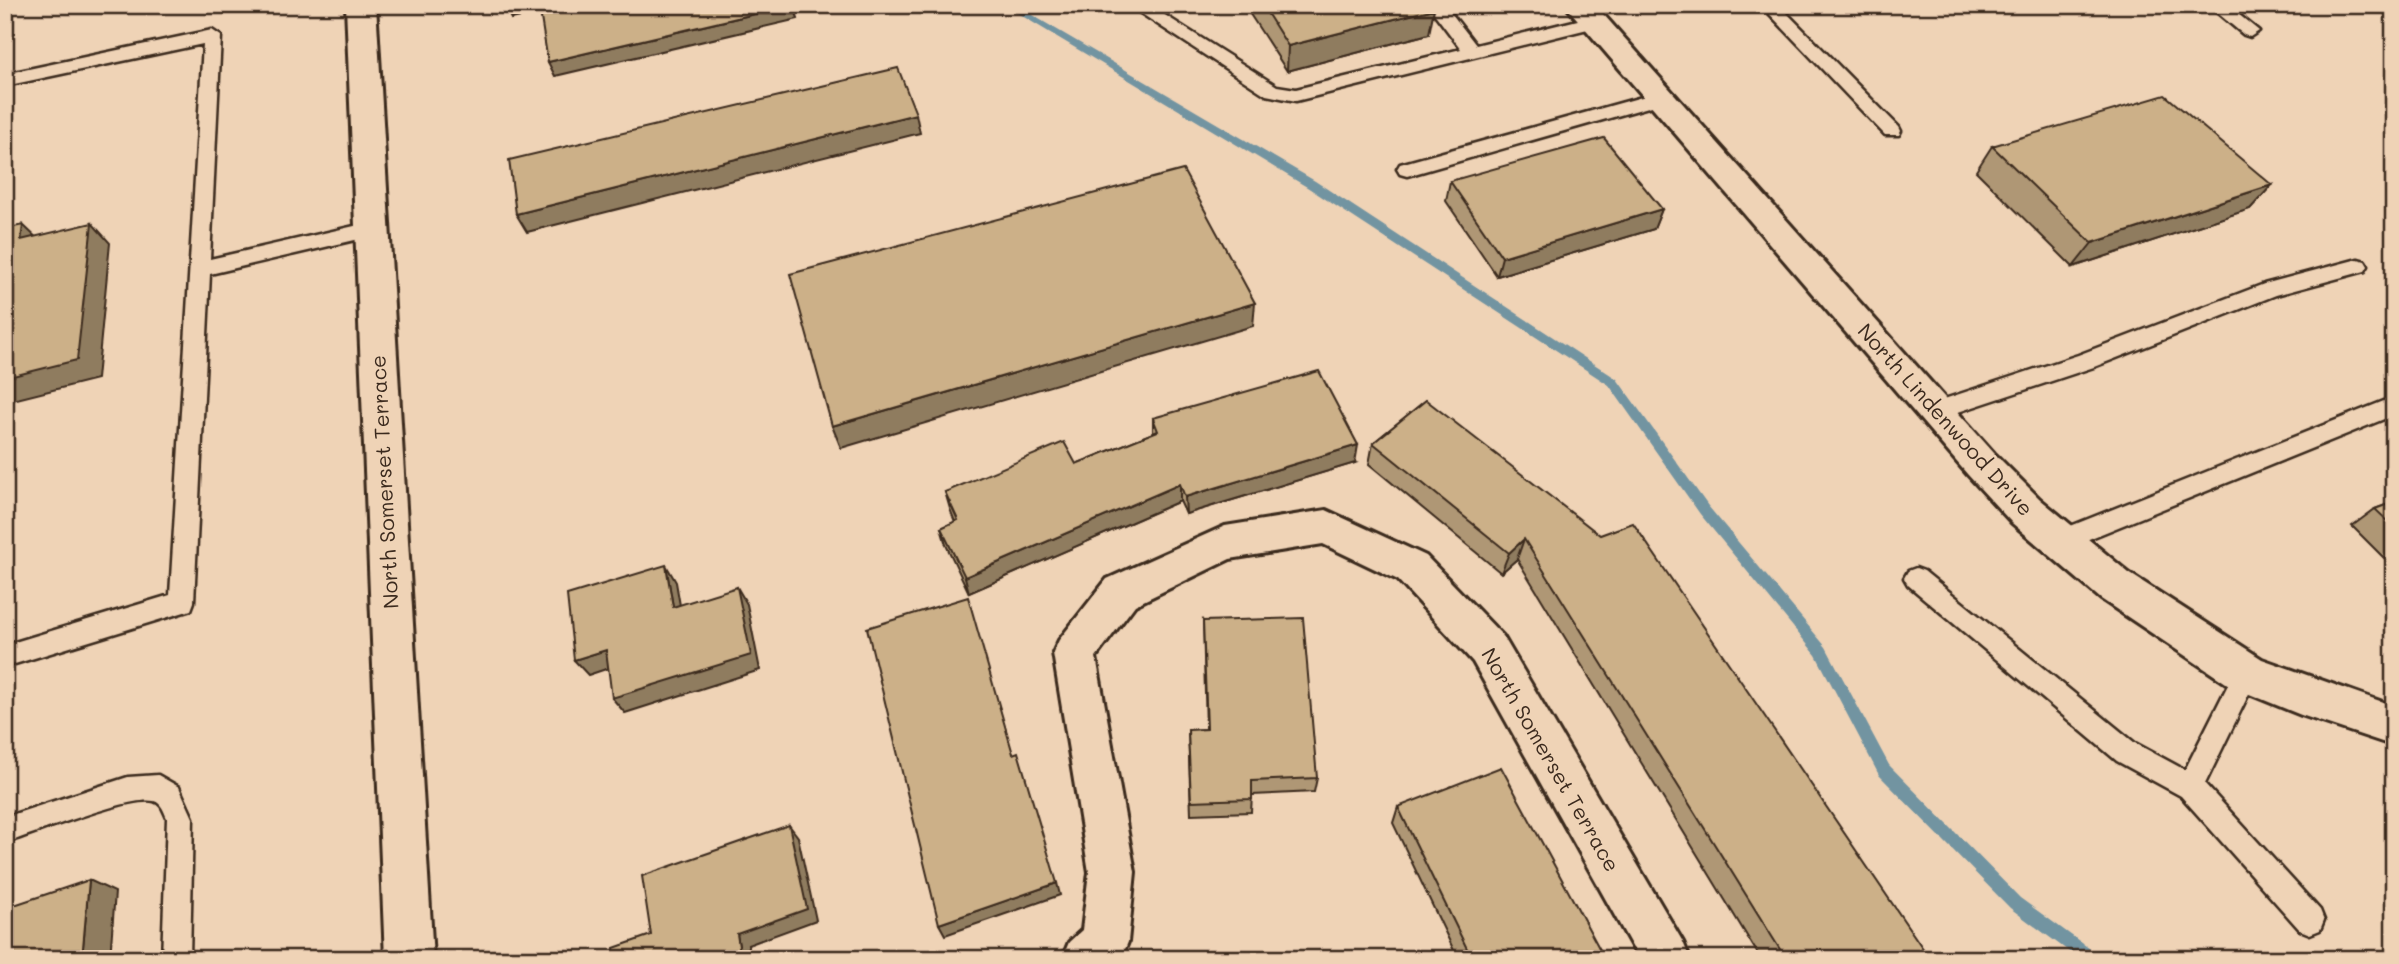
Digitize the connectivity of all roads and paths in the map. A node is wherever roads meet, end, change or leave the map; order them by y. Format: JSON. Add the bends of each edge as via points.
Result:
{"nodes":[{"id":1,"x":360,"y":5,"type":"edge"},
{"id":2,"x":1136,"y":5,"type":"edge"},
{"id":3,"x":1436,"y":5,"type":"edge"},
{"id":4,"x":1769,"y":5,"type":"edge"},
{"id":5,"x":2216,"y":5,"type":"edge"},
{"id":6,"x":1587,"y":14,"type":"edge"},
{"id":7,"x":2250,"y":31,"type":"dead end"},
{"id":8,"x":1473,"y":52,"type":"junction"},
{"id":9,"x":5,"y":80,"type":"edge"},
{"id":10,"x":1660,"y":98,"type":"junction"},
{"id":11,"x":1892,"y":131,"type":"dead end"},
{"id":12,"x":1407,"y":169,"type":"dead end"},
{"id":13,"x":372,"y":229,"type":"junction"},
{"id":14,"x":2358,"y":266,"type":"dead end"},
{"id":15,"x":200,"y":269,"type":"junction"},
{"id":16,"x":2394,"y":406,"type":"edge"},
{"id":17,"x":1934,"y":411,"type":"junction"},
{"id":18,"x":2061,"y":540,"type":"junction"},
{"id":19,"x":1916,"y":578,"type":"dead end"},
{"id":20,"x":5,"y":656,"type":"edge"},
{"id":21,"x":2247,"y":673,"type":"junction"},
{"id":22,"x":2394,"y":726,"type":"edge"},
{"id":23,"x":2190,"y":787,"type":"junction"},
{"id":24,"x":5,"y":830,"type":"edge"},
{"id":25,"x":2310,"y":920,"type":"dead end"},
{"id":26,"x":176,"y":959,"type":"edge"},
{"id":27,"x":409,"y":959,"type":"edge"},
{"id":28,"x":1086,"y":959,"type":"edge"},
{"id":29,"x":1666,"y":959,"type":"edge"}],
"edges":[{"from":1,"to":13,"type":"street","name":"North Somerset Terrace"},
{"from":2,"to":8,"type":"lane","via":[[1272,91],[1284,94],[1310,94]]},
{"from":3,"to":8,"type":"lane"},
{"from":4,"to":11,"type":"lane"},
{"from":5,"to":7,"type":"lane"},
{"from":6,"to":8,"type":"lane"},
{"from":6,"to":10,"type":"street","name":"North Lindenwood Drive"},
{"from":9,"to":15,"type":"lane","via":[[212,36]]},
{"from":10,"to":12,"type":"lane"},
{"from":10,"to":17,"type":"street","name":"North Lindenwood Drive"},
{"from":13,"to":15,"type":"lane"},
{"from":13,"to":27,"type":"street","name":"North Somerset Terrace"},
{"from":14,"to":17,"type":"lane","via":[[2271,289],[2086,361]]},
{"from":15,"to":20,"type":"lane","via":[[182,602]]},
{"from":16,"to":18,"type":"lane"},
{"from":17,"to":18,"type":"street","name":"North Lindenwood Drive","via":[[2026,511]]},
{"from":18,"to":21,"type":"street","name":"North Lindenwood Drive","via":[[2115,586]]},
{"from":19,"to":23,"type":"lane","via":[[2126,751]]},
{"from":21,"to":22,"type":"street","name":"North Lindenwood Drive"},
{"from":21,"to":23,"type":"lane"},
{"from":23,"to":25,"type":"lane"},
{"from":24,"to":26,"type":"lane","via":[[128,790],[158,788],[170,796],[180,817]]},
{"from":28,"to":29,"type":"street","name":"North Somerset Terrace","via":[[1104,942],[1112,872],[1074,653],[1121,592],[1225,543],[1326,527],[1412,568],[1488,649]]}]}
